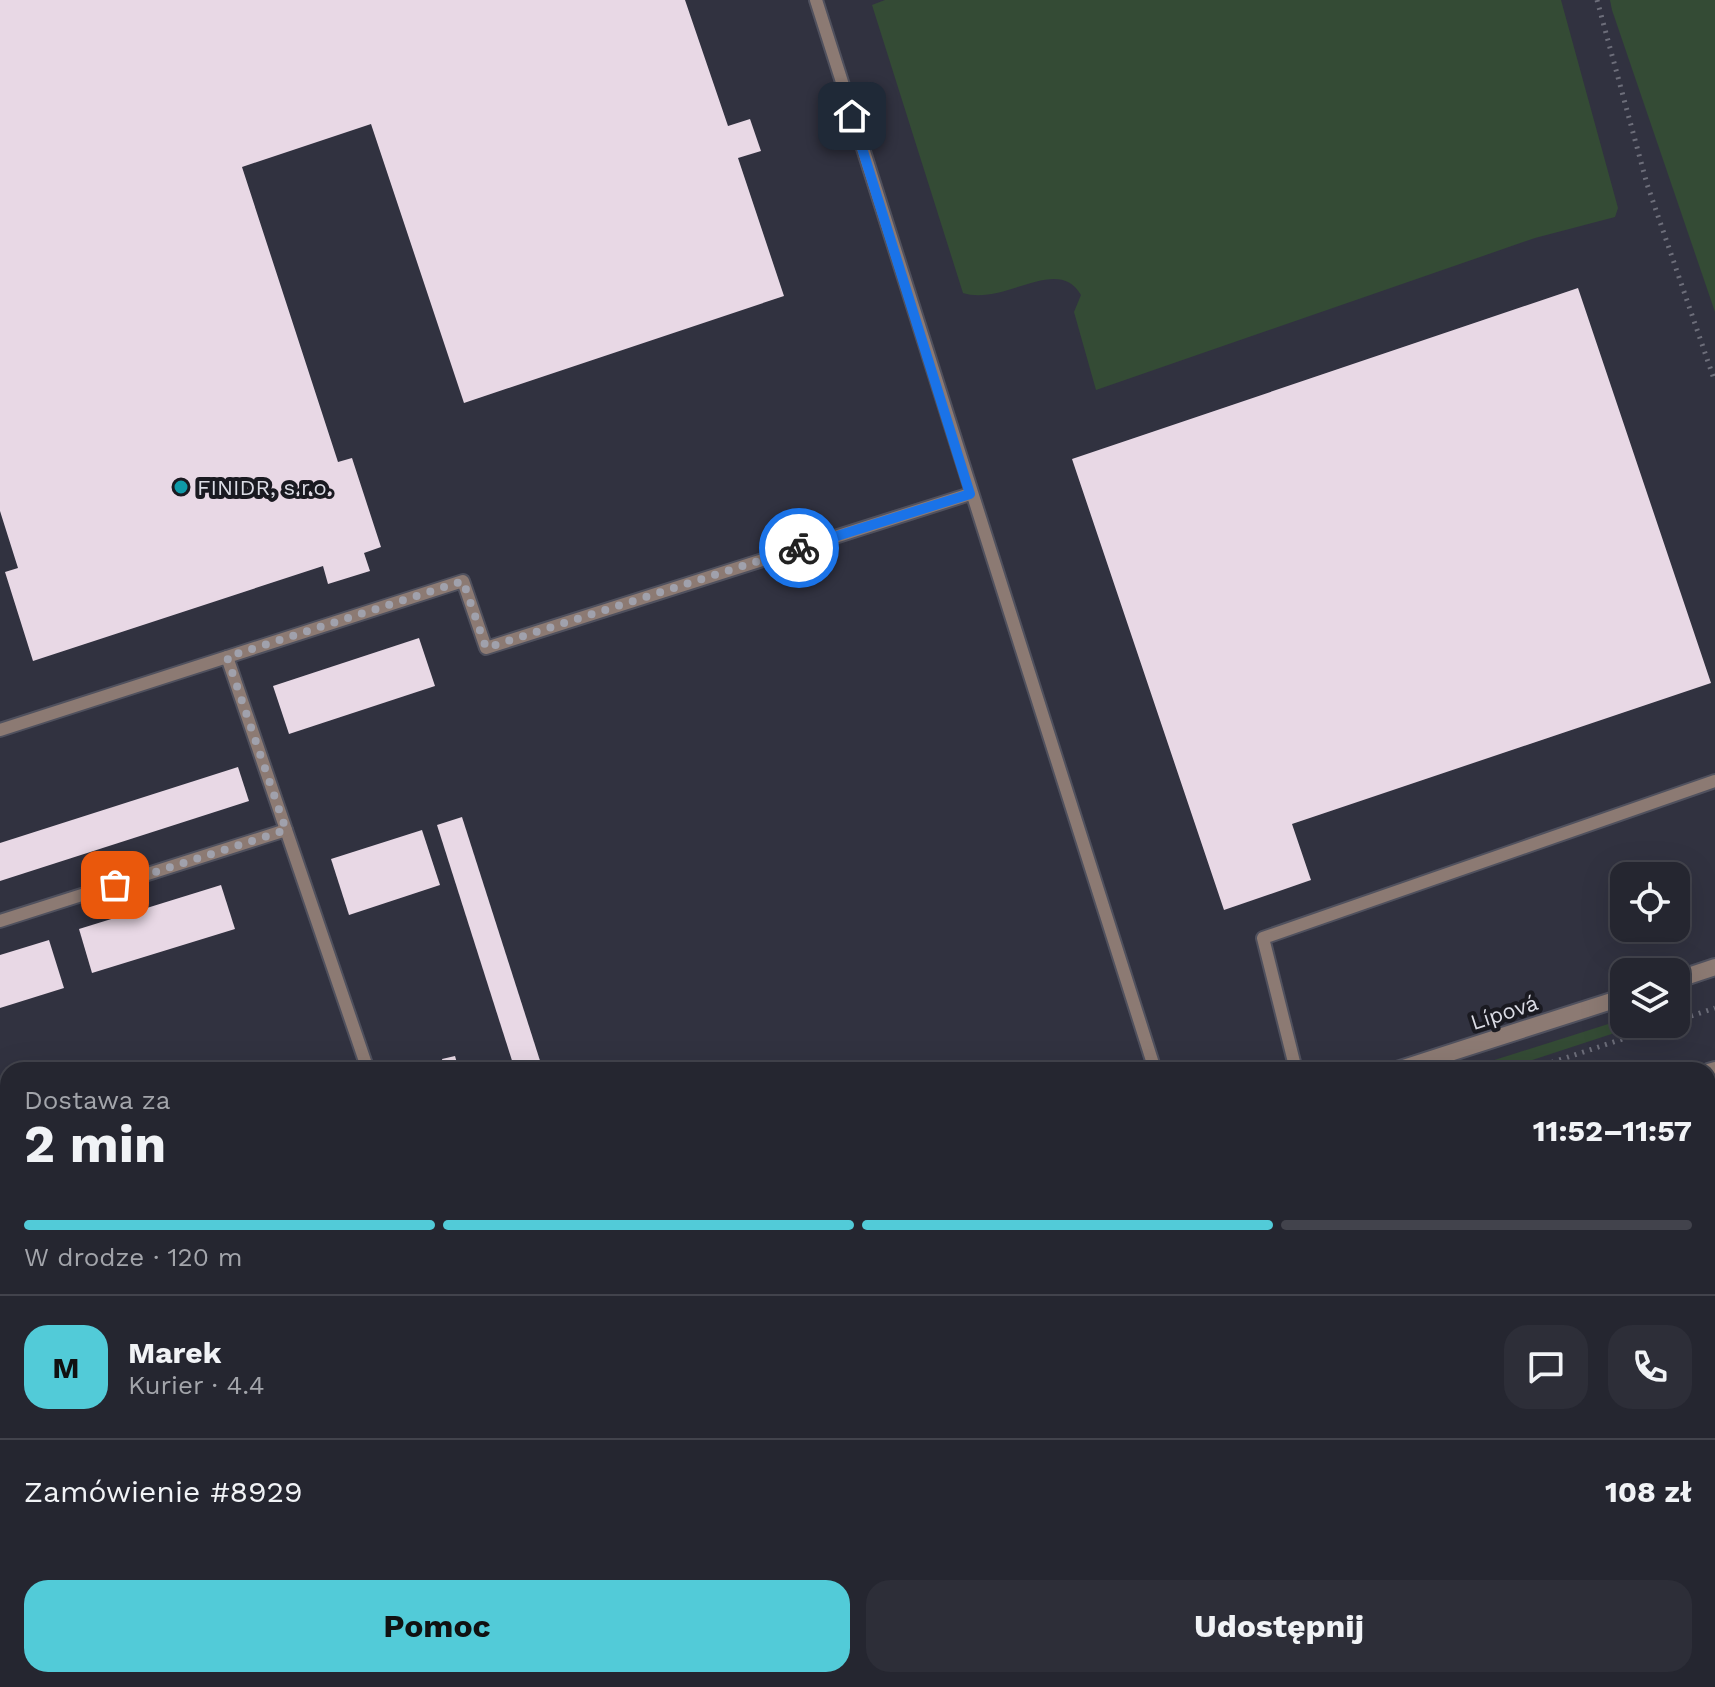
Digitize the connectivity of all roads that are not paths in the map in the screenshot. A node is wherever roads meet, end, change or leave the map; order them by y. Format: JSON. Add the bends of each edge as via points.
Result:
{"nodes":[{"id":1,"x":816,"y":0,"type":"edge"},
{"id":2,"x":970,"y":494,"type":"junction"},
{"id":3,"x":227,"y":657,"type":"junction"},
{"id":4,"x":0,"y":730,"type":"edge"},
{"id":5,"x":1715,"y":781,"type":"edge"},
{"id":6,"x":286,"y":830,"type":"junction"},
{"id":7,"x":0,"y":921,"type":"edge"},
{"id":8,"x":1715,"y":967,"type":"edge"},
{"id":9,"x":1690,"y":975,"type":"edge"},
{"id":10,"x":1610,"y":1002,"type":"edge"},
{"id":11,"x":365,"y":1062,"type":"edge"},
{"id":12,"x":1152,"y":1062,"type":"edge"},
{"id":13,"x":1294,"y":1062,"type":"edge"},
{"id":14,"x":1422,"y":1062,"type":"edge"}],
"edges":[{"from":1,"to":2,"type":"lane"},
{"from":2,"to":3,"type":"lane","via":[[486,648],[463,581]]},
{"from":2,"to":12,"type":"lane"},
{"from":3,"to":4,"type":"lane"},
{"from":3,"to":6,"type":"lane"},
{"from":5,"to":13,"type":"lane","via":[[1263,938]]},
{"from":6,"to":7,"type":"lane"},
{"from":6,"to":11,"type":"lane"},
{"from":8,"to":9,"type":"street"},
{"from":10,"to":14,"type":"street","name":"Lípová"}]}
